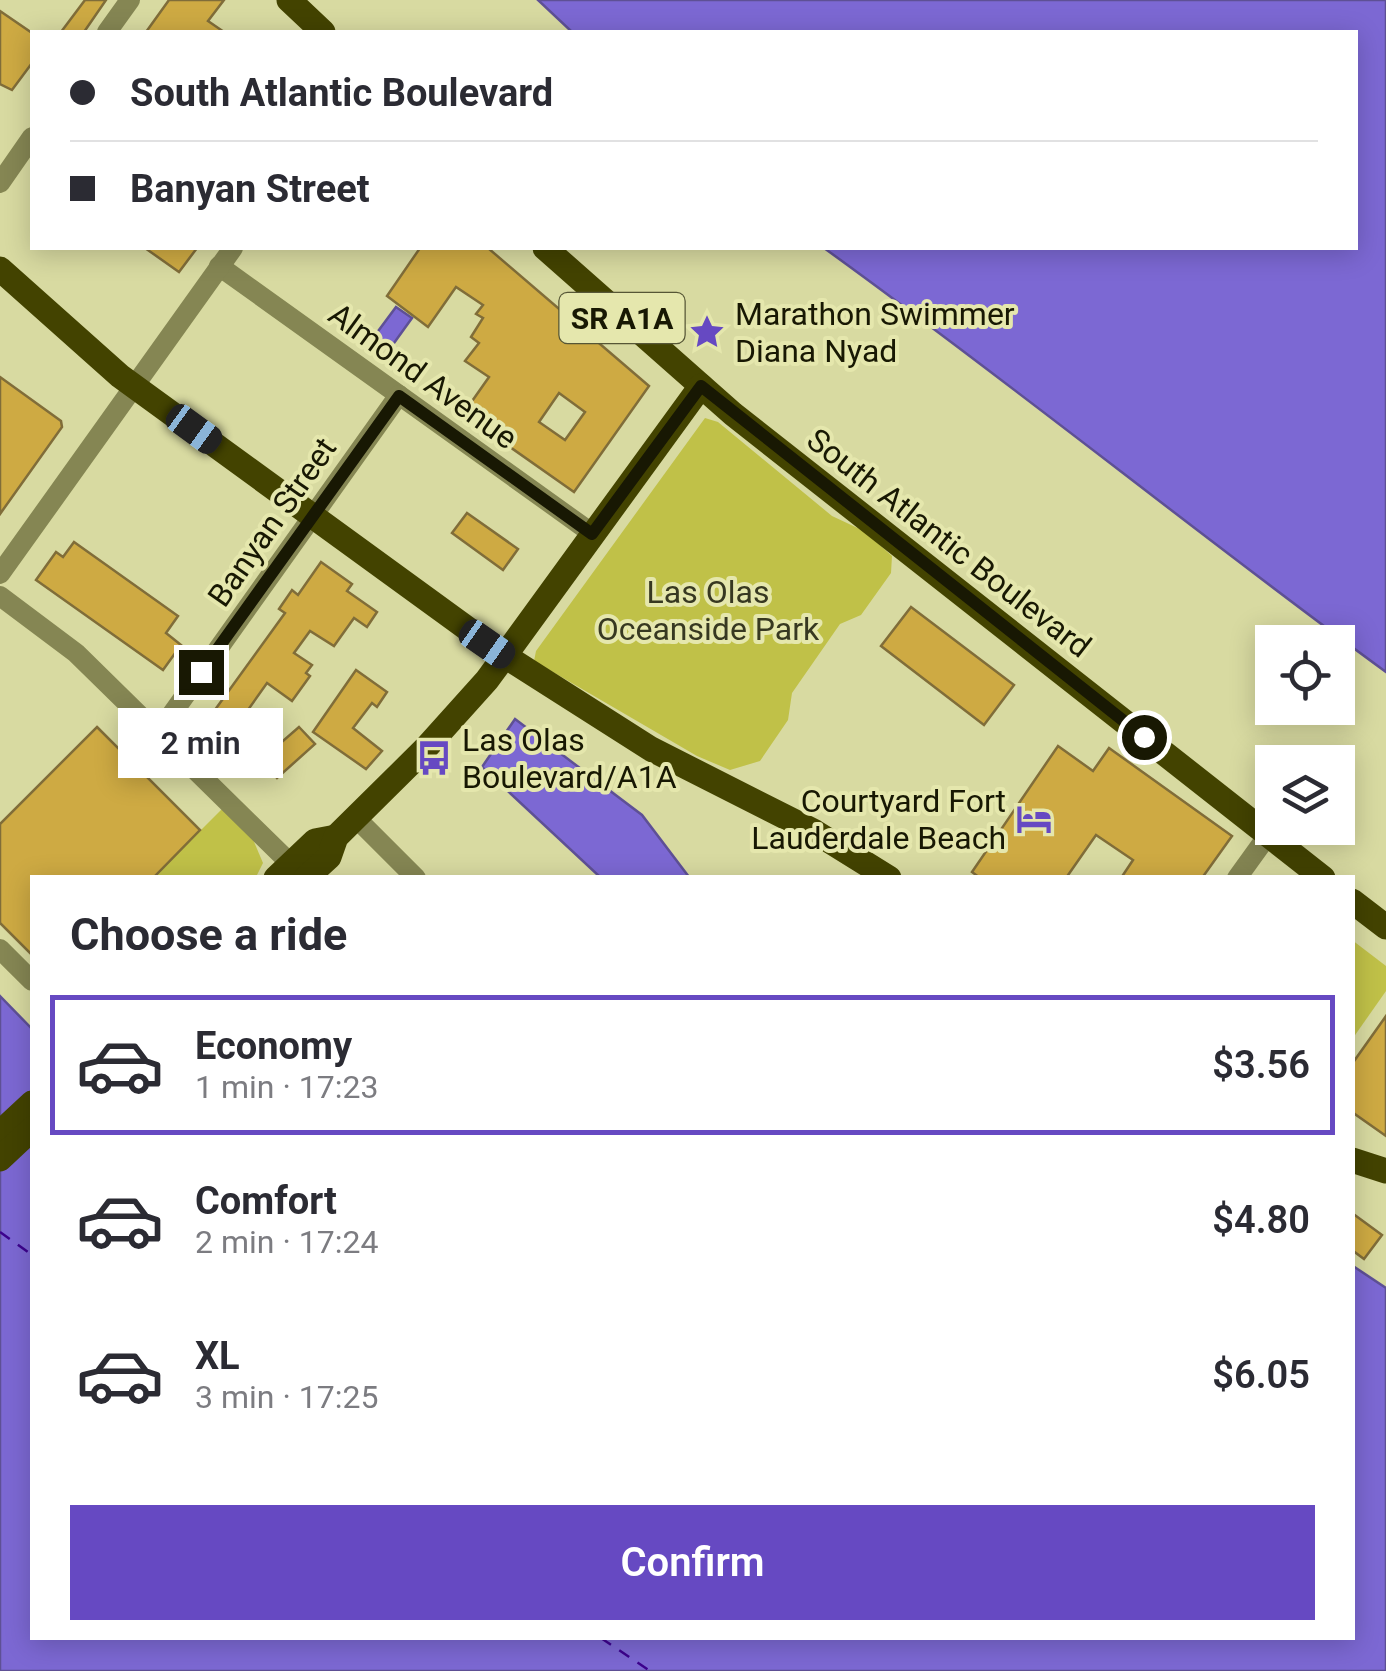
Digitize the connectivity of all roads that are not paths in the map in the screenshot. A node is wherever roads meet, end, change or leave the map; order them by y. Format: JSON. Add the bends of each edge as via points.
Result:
{"nodes":[{"id":1,"x":130,"y":0,"type":"edge"},
{"id":2,"x":289,"y":0,"type":"edge"},
{"id":3,"x":108,"y":30,"type":"edge"},
{"id":4,"x":321,"y":30,"type":"edge"},
{"id":5,"x":30,"y":140,"type":"edge"},
{"id":6,"x":0,"y":183,"type":"edge"},
{"id":7,"x":231,"y":250,"type":"edge"},
{"id":8,"x":547,"y":250,"type":"edge"},
{"id":9,"x":220,"y":266,"type":"junction"},
{"id":10,"x":0,"y":270,"type":"edge"},
{"id":11,"x":134,"y":386,"type":"junction"},
{"id":12,"x":701,"y":386,"type":"junction"},
{"id":13,"x":399,"y":396,"type":"junction"},
{"id":14,"x":314,"y":515,"type":"junction"},
{"id":15,"x":592,"y":534,"type":"junction"},
{"id":16,"x":0,"y":574,"type":"edge"},
{"id":17,"x":0,"y":596,"type":"edge"},
{"id":18,"x":505,"y":656,"type":"junction"},
{"id":19,"x":159,"y":732,"type":"junction"},
{"id":20,"x":356,"y":818,"type":"junction"},
{"id":21,"x":1255,"y":824,"type":"edge"},
{"id":22,"x":1260,"y":845,"type":"edge"},
{"id":23,"x":1282,"y":845,"type":"edge"},
{"id":24,"x":291,"y":873,"type":"edge"},
{"id":25,"x":413,"y":875,"type":"edge"},
{"id":26,"x":884,"y":875,"type":"edge"},
{"id":27,"x":1239,"y":875,"type":"edge"},
{"id":28,"x":1319,"y":875,"type":"edge"},
{"id":29,"x":1355,"y":903,"type":"edge"},
{"id":30,"x":1386,"y":927,"type":"edge"},
{"id":31,"x":0,"y":949,"type":"edge"},
{"id":32,"x":30,"y":979,"type":"edge"},
{"id":33,"x":30,"y":1105,"type":"edge"},
{"id":34,"x":30,"y":1131,"type":"edge"},
{"id":35,"x":0,"y":1133,"type":"edge"},
{"id":36,"x":0,"y":1159,"type":"edge"},
{"id":37,"x":1355,"y":1161,"type":"edge"},
{"id":38,"x":1386,"y":1171,"type":"edge"}],
"edges":[{"from":1,"to":3,"type":"street"},
{"from":2,"to":4,"type":"main road"},
{"from":5,"to":6,"type":"street"},
{"from":7,"to":9,"type":"street"},
{"from":8,"to":12,"type":"main road","name":"South Atlantic Boulevard","number":"SR A1A"},
{"from":9,"to":11,"type":"street"},
{"from":9,"to":13,"type":"street","name":"Almond Avenue"},
{"from":10,"to":11,"type":"main road"},
{"from":11,"to":14,"type":"main road"},
{"from":11,"to":16,"type":"street"},
{"from":12,"to":15,"type":"main road"},
{"from":12,"to":21,"type":"main road","name":"South Atlantic Boulevard","number":"SR A1A"},
{"from":13,"to":14,"type":"street","name":"Banyan Street"},
{"from":13,"to":15,"type":"street","name":"Almond Avenue"},
{"from":14,"to":18,"type":"main road"},
{"from":14,"to":19,"type":"street","name":"Banyan Street"},
{"from":15,"to":18,"type":"main road"},
{"from":17,"to":19,"type":"street","via":[[68,645]]},
{"from":18,"to":20,"type":"main road"},
{"from":18,"to":26,"type":"main road","via":[[673,762],[816,832]]},
{"from":19,"to":24,"type":"street"},
{"from":20,"to":24,"type":"main road","via":[[336,837],[314,842]]},
{"from":20,"to":25,"type":"street"},
{"from":22,"to":27,"type":"street"},
{"from":23,"to":28,"type":"main road","name":"South Atlantic Boulevard","number":"SR A1A"},
{"from":29,"to":30,"type":"main road"},
{"from":31,"to":32,"type":"street"},
{"from":33,"to":35,"type":"main road"},
{"from":34,"to":36,"type":"main road"},
{"from":37,"to":38,"type":"main road"}]}
